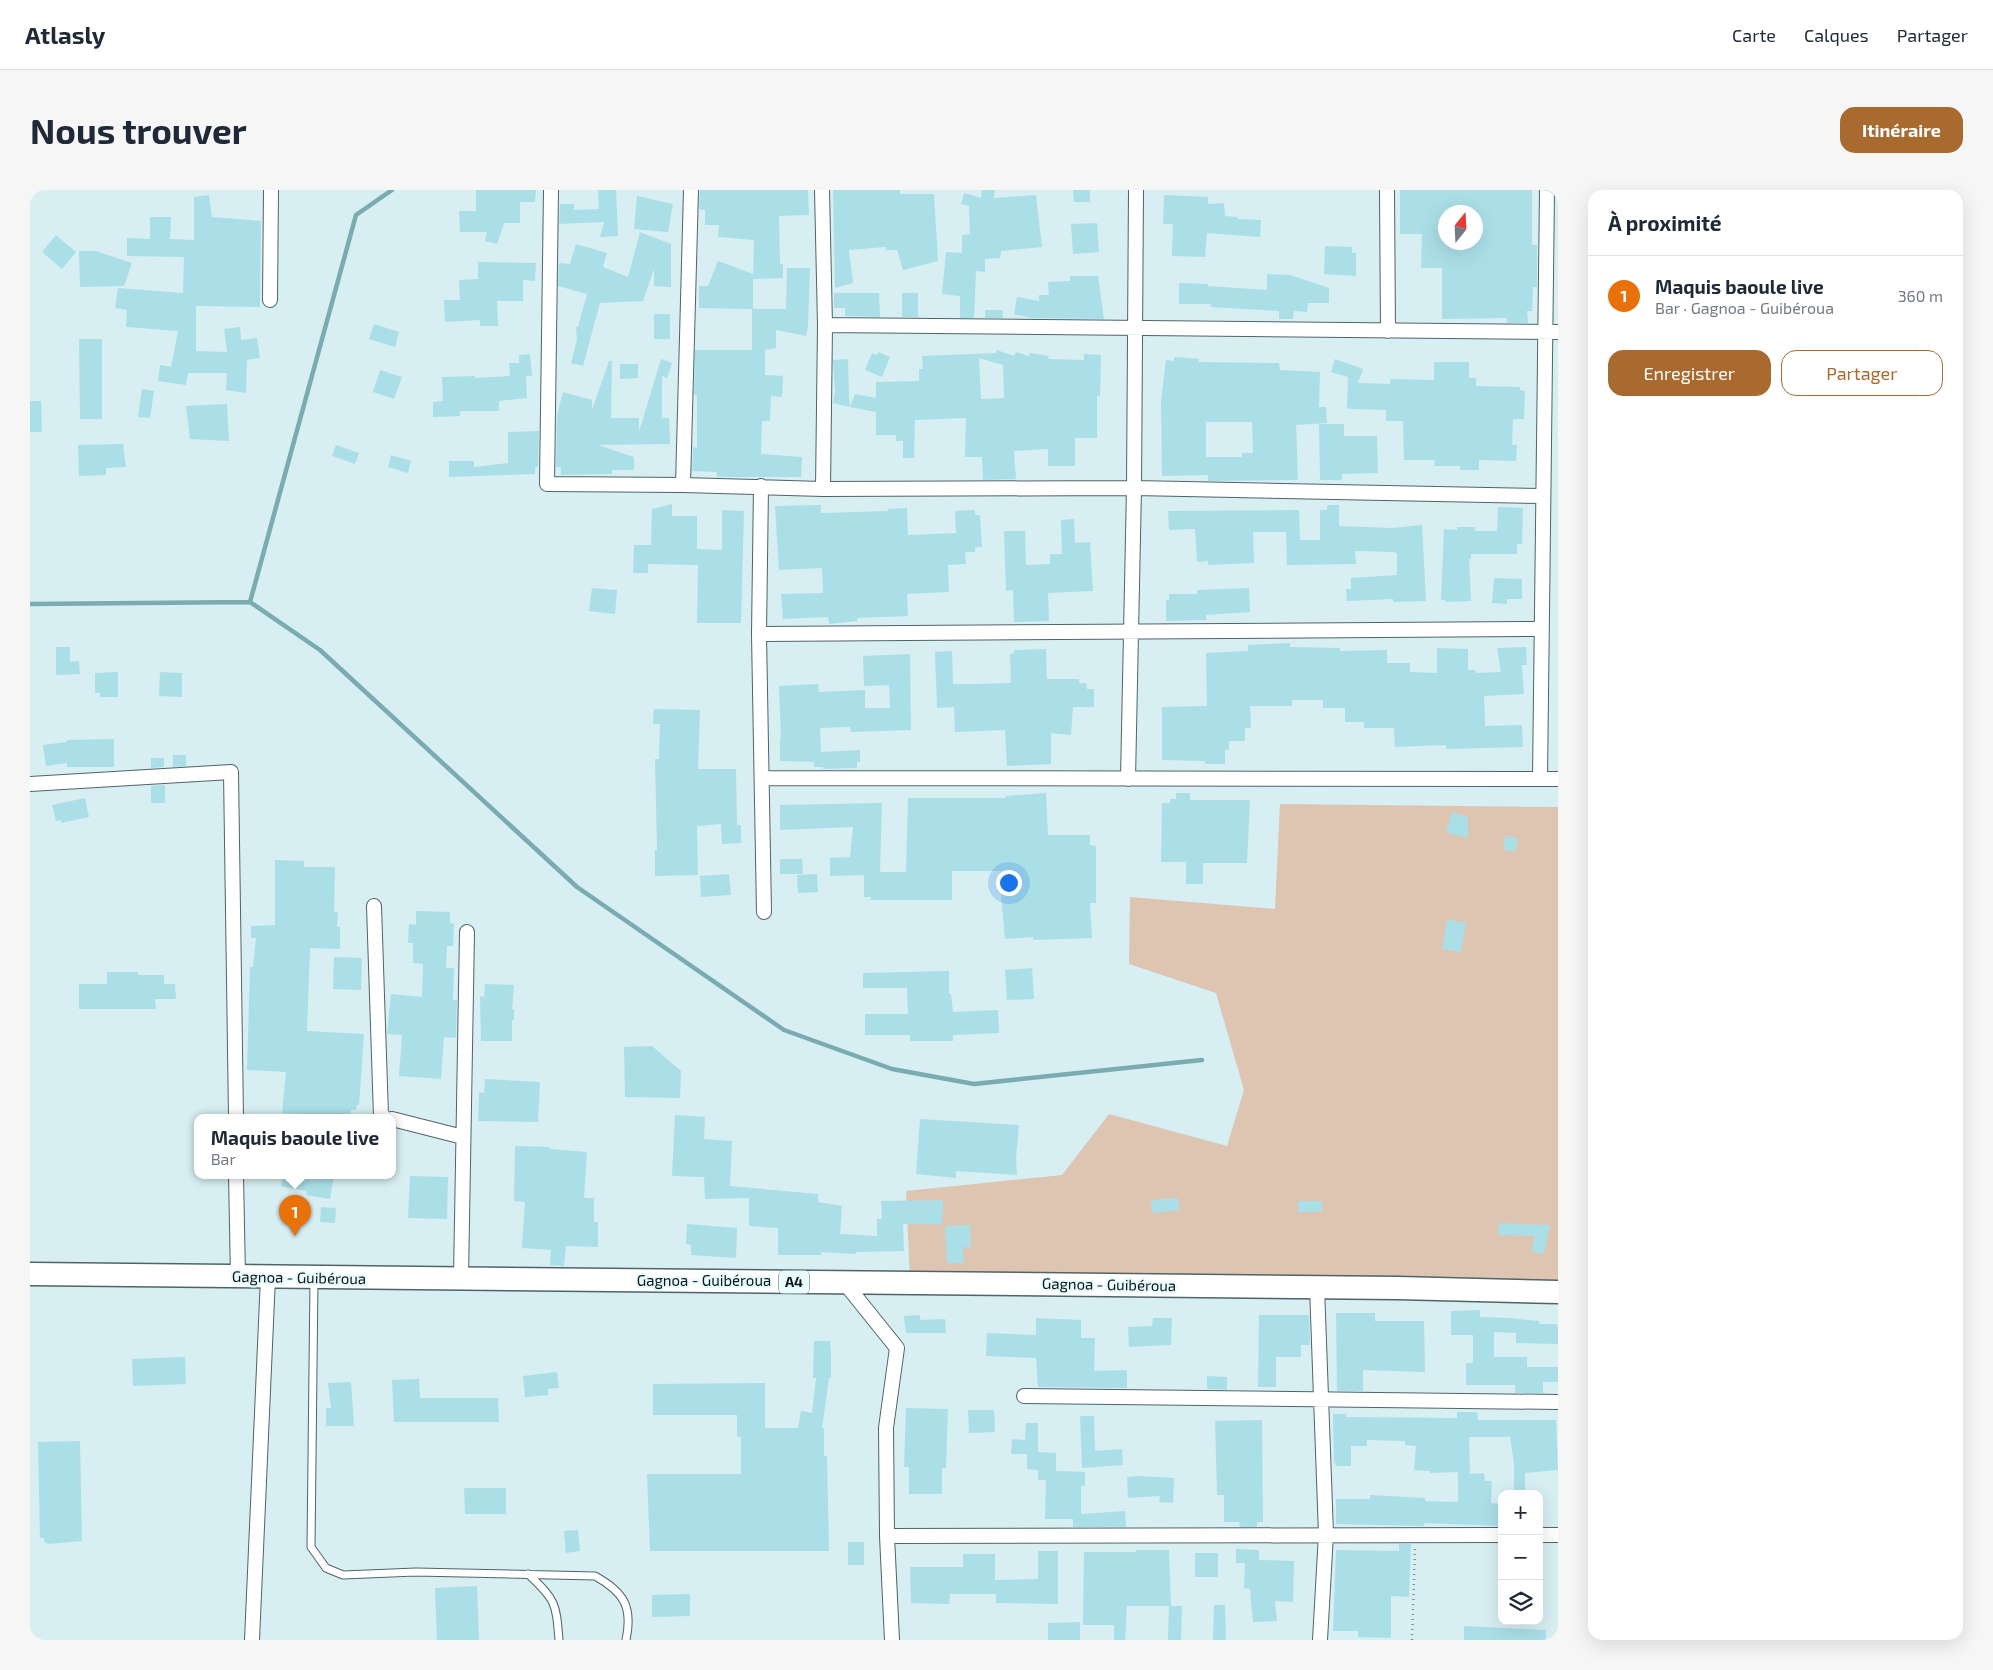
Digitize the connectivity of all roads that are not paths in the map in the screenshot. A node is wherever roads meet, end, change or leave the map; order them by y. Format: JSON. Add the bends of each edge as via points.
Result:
{"nodes":[{"id":1,"x":271,"y":190,"type":"edge"},
{"id":2,"x":551,"y":190,"type":"edge"},
{"id":3,"x":691,"y":190,"type":"edge"},
{"id":4,"x":822,"y":190,"type":"edge"},
{"id":5,"x":1136,"y":190,"type":"edge"},
{"id":6,"x":1388,"y":190,"type":"edge"},
{"id":7,"x":1547,"y":190,"type":"edge"},
{"id":8,"x":270,"y":300,"type":"dead end"},
{"id":9,"x":825,"y":325,"type":"junction"},
{"id":10,"x":1136,"y":328,"type":"junction"},
{"id":11,"x":1388,"y":331,"type":"junction"},
{"id":12,"x":1552,"y":332,"type":"edge"},
{"id":13,"x":683,"y":485,"type":"junction"},
{"id":14,"x":761,"y":486,"type":"junction"},
{"id":15,"x":1134,"y":488,"type":"junction"},
{"id":16,"x":823,"y":489,"type":"junction"},
{"id":17,"x":1543,"y":496,"type":"junction"},
{"id":18,"x":1542,"y":629,"type":"junction"},
{"id":19,"x":1131,"y":632,"type":"junction"},
{"id":20,"x":760,"y":634,"type":"junction"},
{"id":21,"x":763,"y":778,"type":"junction"},
{"id":22,"x":1128,"y":778,"type":"junction"},
{"id":23,"x":1540,"y":779,"type":"junction"},
{"id":24,"x":1558,"y":779,"type":"edge"},
{"id":25,"x":30,"y":784,"type":"edge"},
{"id":26,"x":374,"y":906,"type":"dead end"},
{"id":27,"x":764,"y":912,"type":"dead end"},
{"id":28,"x":467,"y":932,"type":"dead end"},
{"id":29,"x":236,"y":1114,"type":"edge"},
{"id":30,"x":381,"y":1114,"type":"edge"},
{"id":31,"x":396,"y":1120,"type":"edge"},
{"id":32,"x":464,"y":1137,"type":"junction"},
{"id":33,"x":236,"y":1179,"type":"edge"},
{"id":34,"x":30,"y":1274,"type":"edge"},
{"id":35,"x":238,"y":1277,"type":"junction"},
{"id":36,"x":268,"y":1277,"type":"junction"},
{"id":37,"x":314,"y":1278,"type":"junction"},
{"id":38,"x":461,"y":1279,"type":"junction"},
{"id":39,"x":844,"y":1282,"type":"junction"},
{"id":40,"x":1317,"y":1287,"type":"junction"},
{"id":41,"x":1558,"y":1292,"type":"edge"},
{"id":42,"x":1024,"y":1396,"type":"dead end"},
{"id":43,"x":1322,"y":1398,"type":"junction"},
{"id":44,"x":1558,"y":1402,"type":"edge"},
{"id":45,"x":1326,"y":1534,"type":"junction"},
{"id":46,"x":1498,"y":1535,"type":"edge"},
{"id":47,"x":1543,"y":1535,"type":"edge"},
{"id":48,"x":1558,"y":1535,"type":"edge"},
{"id":49,"x":887,"y":1536,"type":"junction"},
{"id":50,"x":528,"y":1574,"type":"junction"},
{"id":51,"x":252,"y":1640,"type":"edge"},
{"id":52,"x":559,"y":1640,"type":"edge"},
{"id":53,"x":626,"y":1640,"type":"edge"},
{"id":54,"x":892,"y":1640,"type":"edge"},
{"id":55,"x":1320,"y":1640,"type":"edge"}],
"edges":[{"from":1,"to":8,"type":"street"},
{"from":2,"to":13,"type":"street","via":[[547,484]]},
{"from":3,"to":13,"type":"street"},
{"from":4,"to":9,"type":"street"},
{"from":5,"to":10,"type":"street"},
{"from":6,"to":11,"type":"street"},
{"from":7,"to":12,"type":"street"},
{"from":9,"to":10,"type":"street"},
{"from":9,"to":16,"type":"street"},
{"from":10,"to":11,"type":"street"},
{"from":10,"to":15,"type":"street"},
{"from":11,"to":12,"type":"street"},
{"from":12,"to":17,"type":"street"},
{"from":13,"to":14,"type":"street"},
{"from":14,"to":16,"type":"street"},
{"from":14,"to":20,"type":"street"},
{"from":15,"to":16,"type":"street"},
{"from":15,"to":17,"type":"street"},
{"from":15,"to":19,"type":"street"},
{"from":17,"to":18,"type":"street"},
{"from":18,"to":19,"type":"street"},
{"from":18,"to":23,"type":"street"},
{"from":19,"to":20,"type":"street"},
{"from":19,"to":22,"type":"street"},
{"from":20,"to":21,"type":"street"},
{"from":21,"to":22,"type":"street"},
{"from":21,"to":27,"type":"street"},
{"from":22,"to":23,"type":"street"},
{"from":23,"to":24,"type":"street"},
{"from":25,"to":29,"type":"street","via":[[232,772]]},
{"from":26,"to":30,"type":"street"},
{"from":28,"to":32,"type":"street"},
{"from":31,"to":32,"type":"street"},
{"from":32,"to":38,"type":"street"},
{"from":33,"to":35,"type":"street"},
{"from":34,"to":35,"type":"main road","name":"Gagnoa - Guibéroua","number":"A4"},
{"from":35,"to":36,"type":"main road","name":"Gagnoa - Guibéroua","number":"A4"},
{"from":36,"to":37,"type":"main road","name":"Gagnoa - Guibéroua","number":"A4"},
{"from":36,"to":51,"type":"street"},
{"from":37,"to":38,"type":"main road","name":"Gagnoa - Guibéroua","number":"A4"},
{"from":37,"to":50,"type":"lane","via":[[312,1547],[326,1568],[343,1575],[416,1572]]},
{"from":38,"to":39,"type":"main road","name":"Gagnoa - Guibéroua","number":"A4"},
{"from":39,"to":40,"type":"main road","name":"Gagnoa - Guibéroua","number":"A4"},
{"from":39,"to":49,"type":"street","via":[[897,1348],[886,1428]]},
{"from":40,"to":41,"type":"main road","name":"Gagnoa - Guibéroua","number":"A4"},
{"from":40,"to":43,"type":"street"},
{"from":42,"to":43,"type":"street"},
{"from":43,"to":44,"type":"street"},
{"from":43,"to":45,"type":"street"},
{"from":45,"to":46,"type":"street"},
{"from":45,"to":49,"type":"street"},
{"from":45,"to":55,"type":"street"},
{"from":47,"to":48,"type":"street"},
{"from":49,"to":54,"type":"street"},
{"from":50,"to":52,"type":"lane","via":[[550,1594],[557,1607]]},
{"from":50,"to":53,"type":"lane","via":[[595,1576],[610,1584],[626,1603],[630,1622]]}]}
